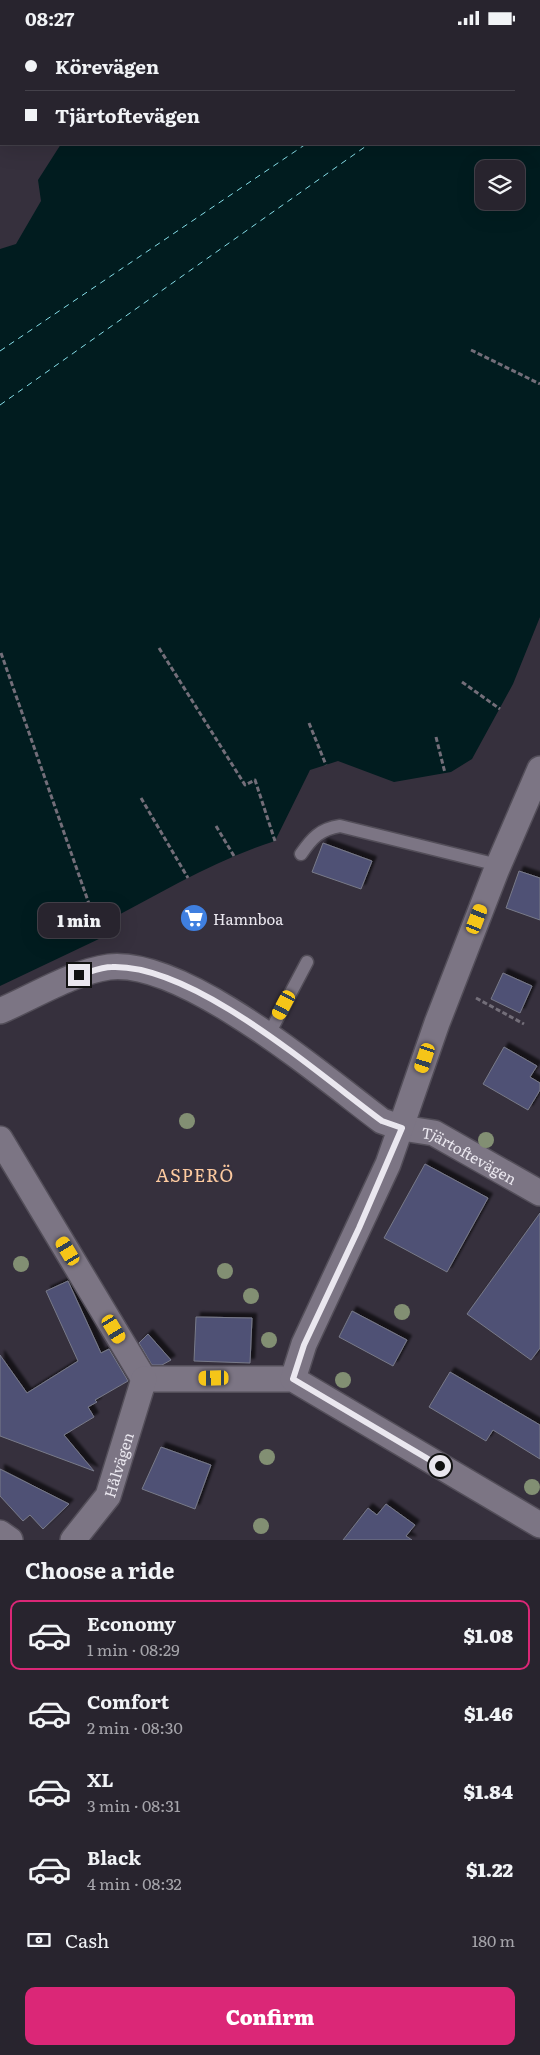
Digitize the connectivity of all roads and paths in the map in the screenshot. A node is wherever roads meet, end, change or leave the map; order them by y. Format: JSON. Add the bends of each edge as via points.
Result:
{"nodes":[{"id":1,"x":472,"y":350,"type":"dead end"},
{"id":2,"x":540,"y":384,"type":"edge"},
{"id":3,"x":159,"y":648,"type":"dead end"},
{"id":4,"x":1,"y":653,"type":"edge"},
{"id":5,"x":462,"y":682,"type":"dead end"},
{"id":6,"x":500,"y":709,"type":"dead end"},
{"id":7,"x":309,"y":723,"type":"dead end"},
{"id":8,"x":436,"y":737,"type":"dead end"},
{"id":9,"x":326,"y":765,"type":"dead end"},
{"id":10,"x":540,"y":769,"type":"edge"},
{"id":11,"x":445,"y":773,"type":"dead end"},
{"id":12,"x":141,"y":798,"type":"dead end"},
{"id":13,"x":216,"y":826,"type":"dead end"},
{"id":14,"x":275,"y":841,"type":"dead end"},
{"id":15,"x":301,"y":854,"type":"dead end"},
{"id":16,"x":234,"y":856,"type":"dead end"},
{"id":17,"x":498,"y":865,"type":"junction"},
{"id":18,"x":188,"y":878,"type":"dead end"},
{"id":19,"x":101,"y":938,"type":"dead end"},
{"id":20,"x":307,"y":962,"type":"dead end"},
{"id":21,"x":452,"y":984,"type":"junction"},
{"id":22,"x":0,"y":1011,"type":"edge"},
{"id":23,"x":524,"y":1024,"type":"dead end"},
{"id":24,"x":269,"y":1034,"type":"junction"},
{"id":25,"x":402,"y":1128,"type":"junction"},
{"id":26,"x":0,"y":1139,"type":"edge"},
{"id":27,"x":540,"y":1193,"type":"edge"},
{"id":28,"x":144,"y":1379,"type":"junction"},
{"id":29,"x":293,"y":1379,"type":"junction"},
{"id":30,"x":540,"y":1525,"type":"edge"},
{"id":31,"x":0,"y":1533,"type":"edge"},
{"id":32,"x":10,"y":1540,"type":"edge"},
{"id":33,"x":73,"y":1540,"type":"edge"}],
"edges":[{"from":1,"to":2,"type":"path"},
{"from":3,"to":14,"type":"path","via":[[245,785],[255,780]]},
{"from":4,"to":19,"type":"path"},
{"from":5,"to":6,"type":"path"},
{"from":7,"to":9,"type":"path"},
{"from":8,"to":11,"type":"path"},
{"from":10,"to":17,"type":"street"},
{"from":12,"to":18,"type":"path"},
{"from":13,"to":16,"type":"path"},
{"from":15,"to":17,"type":"lane","via":[[313,836],[326,828],[340,826]]},
{"from":17,"to":21,"type":"street"},
{"from":20,"to":24,"type":"lane"},
{"from":21,"to":23,"type":"path"},
{"from":21,"to":25,"type":"street"},
{"from":22,"to":24,"type":"street","name":"Tjärtoftevägen","via":[[79,975],[111,967],[126,967],[169,978]]},
{"from":24,"to":25,"type":"street","name":"Tjärtoftevägen","via":[[382,1121]]},
{"from":25,"to":27,"type":"street","name":"Tjärtoftevägen","via":[[434,1133]]},
{"from":25,"to":29,"type":"street","via":[[304,1345]]},
{"from":26,"to":28,"type":"street"},
{"from":28,"to":29,"type":"street"},
{"from":28,"to":33,"type":"street","name":"Hålvägen","via":[[108,1496]]},
{"from":29,"to":30,"type":"street"},
{"from":31,"to":32,"type":"street"}]}
